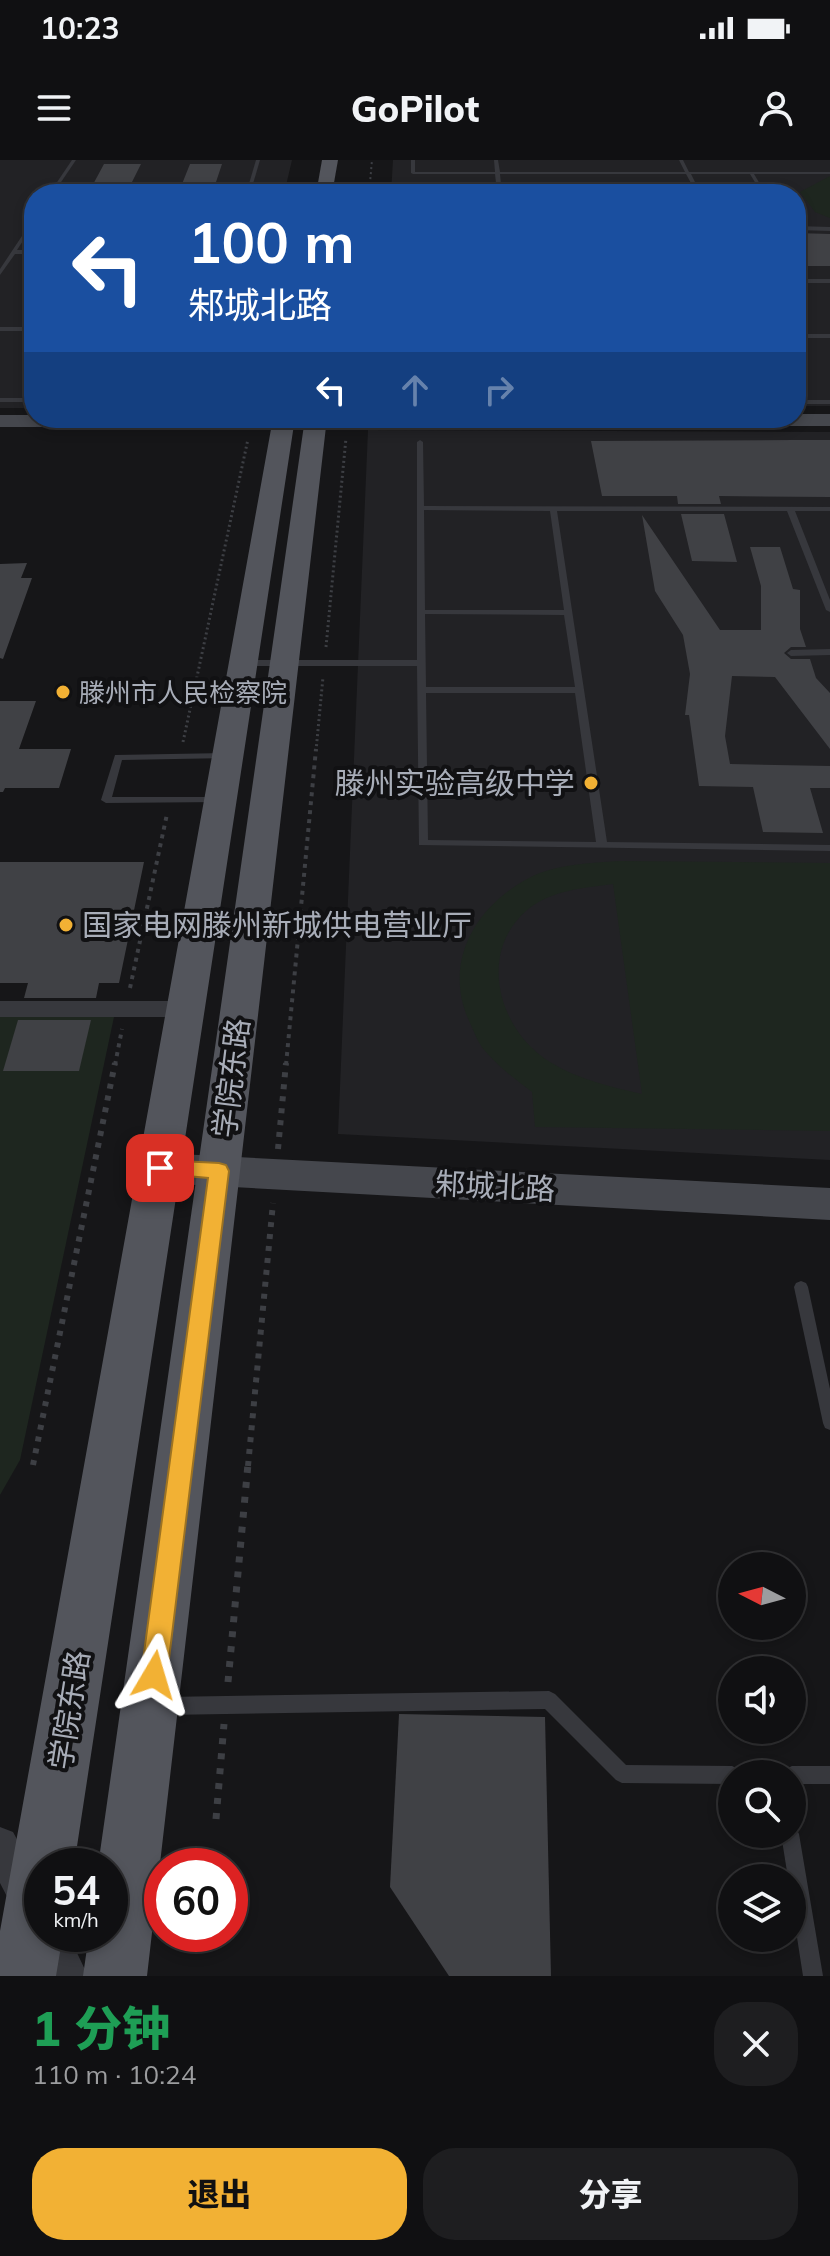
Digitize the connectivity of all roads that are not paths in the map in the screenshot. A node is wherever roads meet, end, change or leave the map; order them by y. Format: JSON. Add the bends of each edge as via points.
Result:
{"nodes":[{"id":1,"x":74,"y":160,"type":"edge"},
{"id":2,"x":258,"y":160,"type":"edge"},
{"id":3,"x":330,"y":160,"type":"edge"},
{"id":4,"x":413,"y":160,"type":"edge"},
{"id":5,"x":496,"y":160,"type":"edge"},
{"id":6,"x":681,"y":160,"type":"edge"},
{"id":7,"x":419,"y":173,"type":"junction"},
{"id":8,"x":458,"y":173,"type":"junction"},
{"id":9,"x":498,"y":173,"type":"junction"},
{"id":10,"x":688,"y":173,"type":"junction"},
{"id":11,"x":751,"y":173,"type":"junction"},
{"id":12,"x":830,"y":173,"type":"edge"},
{"id":13,"x":58,"y":184,"type":"edge"},
{"id":14,"x":251,"y":184,"type":"edge"},
{"id":15,"x":326,"y":184,"type":"edge"},
{"id":16,"x":418,"y":184,"type":"edge"},
{"id":17,"x":458,"y":184,"type":"edge"},
{"id":18,"x":499,"y":184,"type":"edge"},
{"id":19,"x":694,"y":184,"type":"edge"},
{"id":20,"x":758,"y":184,"type":"edge"},
{"id":21,"x":806,"y":228,"type":"edge"},
{"id":22,"x":830,"y":229,"type":"edge"},
{"id":23,"x":24,"y":236,"type":"edge"},
{"id":24,"x":14,"y":252,"type":"junction"},
{"id":25,"x":24,"y":252,"type":"edge"},
{"id":26,"x":1,"y":271,"type":"edge"},
{"id":27,"x":806,"y":281,"type":"edge"},
{"id":28,"x":830,"y":281,"type":"edge"},
{"id":29,"x":0,"y":329,"type":"edge"},
{"id":30,"x":24,"y":329,"type":"edge"},
{"id":31,"x":806,"y":336,"type":"edge"},
{"id":32,"x":830,"y":336,"type":"edge"},
{"id":33,"x":0,"y":400,"type":"edge"},
{"id":34,"x":24,"y":400,"type":"edge"},
{"id":35,"x":806,"y":402,"type":"edge"},
{"id":36,"x":830,"y":402,"type":"edge"},
{"id":37,"x":806,"y":420,"type":"edge"},
{"id":38,"x":830,"y":420,"type":"edge"},
{"id":39,"x":0,"y":421,"type":"edge"},
{"id":40,"x":24,"y":421,"type":"edge"},
{"id":41,"x":299,"y":428,"type":"edge"},
{"id":42,"x":420,"y":442,"type":"dead end"},
{"id":43,"x":421,"y":508,"type":"junction"},
{"id":44,"x":553,"y":509,"type":"junction"},
{"id":45,"x":790,"y":509,"type":"junction"},
{"id":46,"x":830,"y":509,"type":"edge"},
{"id":47,"x":830,"y":610,"type":"edge"},
{"id":48,"x":422,"y":612,"type":"junction"},
{"id":49,"x":568,"y":613,"type":"junction"},
{"id":50,"x":830,"y":652,"type":"edge"},
{"id":51,"x":791,"y":653,"type":"dead end"},
{"id":52,"x":284,"y":663,"type":"junction"},
{"id":53,"x":422,"y":663,"type":"junction"},
{"id":54,"x":422,"y":690,"type":"junction"},
{"id":55,"x":579,"y":690,"type":"junction"},
{"id":56,"x":229,"y":756,"type":"junction"},
{"id":57,"x":222,"y":800,"type":"junction"},
{"id":58,"x":602,"y":845,"type":"junction"},
{"id":59,"x":830,"y":848,"type":"edge"},
{"id":60,"x":0,"y":1009,"type":"edge"},
{"id":61,"x":187,"y":1009,"type":"junction"},
{"id":62,"x":160,"y":1168,"type":"junction"},
{"id":63,"x":219,"y":1171,"type":"junction"},
{"id":64,"x":830,"y":1204,"type":"edge"},
{"id":65,"x":801,"y":1287,"type":"dead end"},
{"id":66,"x":830,"y":1423,"type":"edge"},
{"id":67,"x":150,"y":1707,"type":"junction"},
{"id":68,"x":718,"y":1775,"type":"edge"},
{"id":69,"x":806,"y":1775,"type":"edge"},
{"id":70,"x":830,"y":1775,"type":"edge"},
{"id":71,"x":0,"y":1845,"type":"edge"},
{"id":72,"x":51,"y":1848,"type":"edge"},
{"id":73,"x":792,"y":1848,"type":"edge"},
{"id":74,"x":24,"y":1877,"type":"edge"},
{"id":75,"x":30,"y":1952,"type":"edge"},
{"id":76,"x":60,"y":1952,"type":"edge"},
{"id":77,"x":24,"y":1976,"type":"edge"},
{"id":78,"x":69,"y":1976,"type":"edge"},
{"id":79,"x":115,"y":1976,"type":"edge"},
{"id":80,"x":813,"y":1976,"type":"edge"}],
"edges":[{"from":1,"to":13,"type":"lane"},
{"from":2,"to":14,"type":"lane"},
{"from":3,"to":15,"type":"main road"},
{"from":4,"to":7,"type":"lane","via":[[413,173]]},
{"from":5,"to":9,"type":"lane"},
{"from":6,"to":10,"type":"lane"},
{"from":7,"to":8,"type":"lane"},
{"from":7,"to":16,"type":"lane"},
{"from":8,"to":9,"type":"lane"},
{"from":8,"to":17,"type":"lane"},
{"from":9,"to":10,"type":"lane"},
{"from":9,"to":18,"type":"lane"},
{"from":10,"to":11,"type":"lane"},
{"from":10,"to":19,"type":"lane"},
{"from":11,"to":12,"type":"lane"},
{"from":11,"to":20,"type":"lane"},
{"from":21,"to":22,"type":"lane"},
{"from":23,"to":24,"type":"lane"},
{"from":24,"to":25,"type":"lane"},
{"from":24,"to":26,"type":"lane"},
{"from":27,"to":28,"type":"lane"},
{"from":29,"to":30,"type":"lane"},
{"from":31,"to":32,"type":"lane"},
{"from":33,"to":34,"type":"lane"},
{"from":35,"to":36,"type":"lane"},
{"from":37,"to":38,"type":"street"},
{"from":39,"to":40,"type":"street"},
{"from":41,"to":52,"type":"main road","name":"学院东路"},
{"from":42,"to":43,"type":"lane"},
{"from":43,"to":44,"type":"lane"},
{"from":43,"to":48,"type":"lane"},
{"from":44,"to":45,"type":"lane"},
{"from":44,"to":49,"type":"lane"},
{"from":45,"to":46,"type":"lane"},
{"from":45,"to":47,"type":"lane"},
{"from":48,"to":49,"type":"lane"},
{"from":48,"to":53,"type":"lane"},
{"from":49,"to":55,"type":"lane"},
{"from":50,"to":51,"type":"lane"},
{"from":52,"to":53,"type":"lane"},
{"from":52,"to":56,"type":"main road","name":"学院东路"},
{"from":52,"to":63,"type":"main road","name":"学院东路"},
{"from":53,"to":54,"type":"lane"},
{"from":54,"to":55,"type":"lane"},
{"from":54,"to":58,"type":"lane","via":[[423,843]]},
{"from":55,"to":58,"type":"lane"},
{"from":56,"to":57,"type":"main road","name":"学院东路"},
{"from":56,"to":57,"type":"lane","via":[[118,757],[106,800]]},
{"from":57,"to":61,"type":"main road","name":"学院东路"},
{"from":58,"to":59,"type":"lane"},
{"from":60,"to":61,"type":"street"},
{"from":61,"to":62,"type":"main road","name":"学院东路"},
{"from":62,"to":63,"type":"street","name":"邾城北路"},
{"from":62,"to":72,"type":"main road","name":"学院东路"},
{"from":63,"to":64,"type":"street","name":"邾城北路"},
{"from":63,"to":67,"type":"main road","name":"学院东路"},
{"from":65,"to":66,"type":"lane"},
{"from":67,"to":68,"type":"lane","via":[[549,1700],[622,1774]]},
{"from":67,"to":79,"type":"main road","name":"学院东路"},
{"from":69,"to":70,"type":"lane"},
{"from":71,"to":74,"type":"street"},
{"from":73,"to":80,"type":"lane"},
{"from":75,"to":77,"type":"main road","name":"学院东路"},
{"from":76,"to":78,"type":"street"}]}
